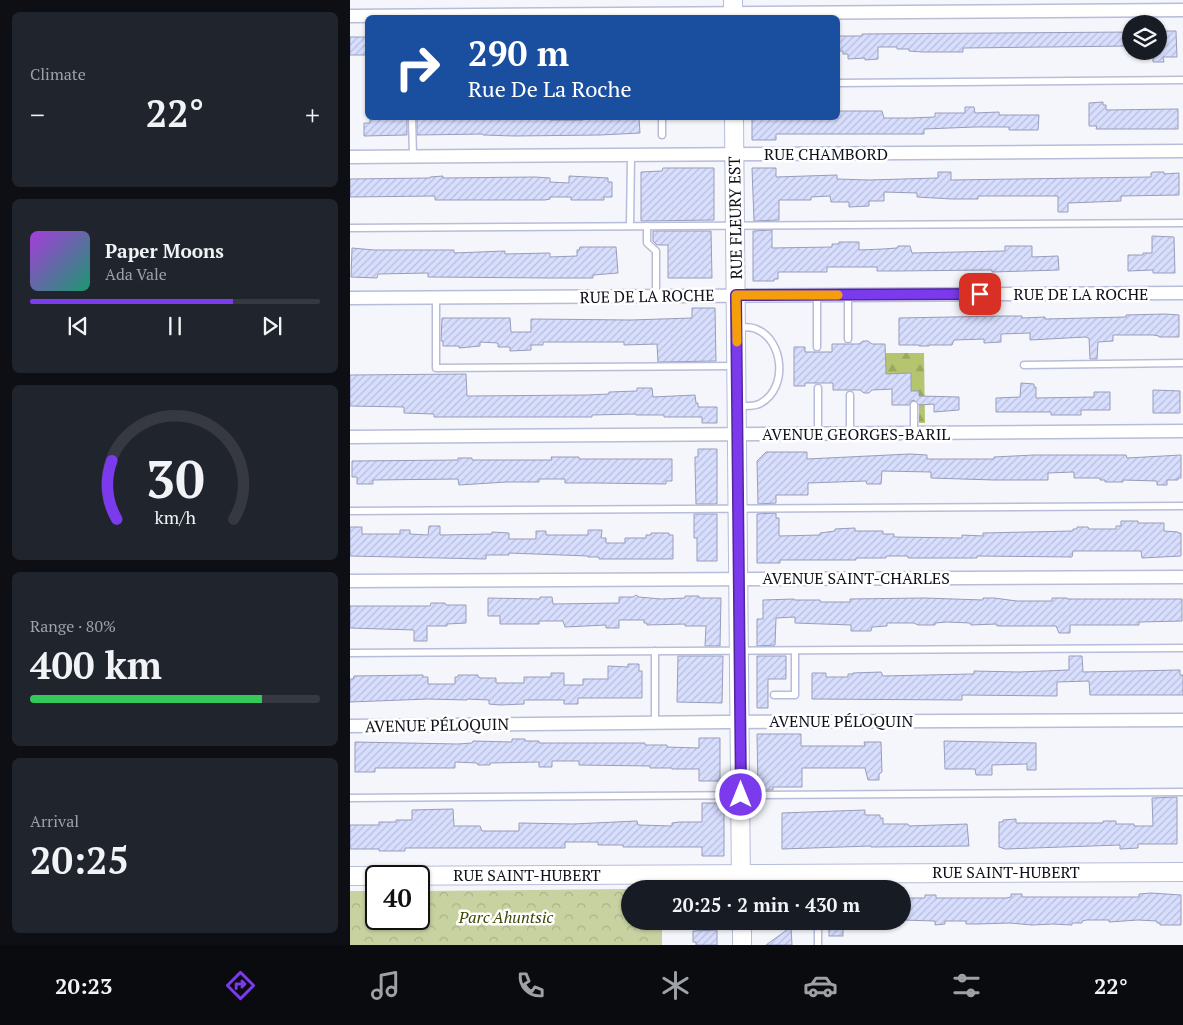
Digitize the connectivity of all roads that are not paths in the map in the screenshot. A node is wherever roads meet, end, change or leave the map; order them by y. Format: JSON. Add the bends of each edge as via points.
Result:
{"nodes":[{"id":1,"x":733,"y":10,"type":"edge"},
{"id":2,"x":1183,"y":10,"type":"edge"},
{"id":3,"x":466,"y":15,"type":"edge"},
{"id":4,"x":350,"y":16,"type":"edge"},
{"id":5,"x":365,"y":16,"type":"edge"},
{"id":6,"x":1183,"y":80,"type":"edge"},
{"id":7,"x":840,"y":83,"type":"edge"},
{"id":8,"x":412,"y":120,"type":"edge"},
{"id":9,"x":662,"y":120,"type":"edge"},
{"id":10,"x":734,"y":120,"type":"edge"},
{"id":11,"x":662,"y":136,"type":"dead end"},
{"id":12,"x":1183,"y":151,"type":"edge"},
{"id":13,"x":735,"y":154,"type":"junction"},
{"id":14,"x":413,"y":156,"type":"junction"},
{"id":15,"x":631,"y":156,"type":"junction"},
{"id":16,"x":350,"y":157,"type":"edge"},
{"id":17,"x":1183,"y":223,"type":"edge"},
{"id":18,"x":736,"y":225,"type":"junction"},
{"id":19,"x":630,"y":226,"type":"junction"},
{"id":20,"x":647,"y":226,"type":"junction"},
{"id":21,"x":350,"y":228,"type":"edge"},
{"id":22,"x":1183,"y":293,"type":"edge"},
{"id":23,"x":848,"y":294,"type":"junction"},
{"id":24,"x":736,"y":295,"type":"junction"},
{"id":25,"x":817,"y":295,"type":"junction"},
{"id":26,"x":656,"y":296,"type":"junction"},
{"id":27,"x":350,"y":298,"type":"edge"},
{"id":28,"x":436,"y":298,"type":"junction"},
{"id":29,"x":736,"y":327,"type":"junction"},
{"id":30,"x":848,"y":340,"type":"dead end"},
{"id":31,"x":817,"y":347,"type":"dead end"},
{"id":32,"x":1183,"y":363,"type":"edge"},
{"id":33,"x":1024,"y":364,"type":"dead end"},
{"id":34,"x":737,"y":366,"type":"junction"},
{"id":35,"x":818,"y":388,"type":"dead end"},
{"id":36,"x":850,"y":395,"type":"dead end"},
{"id":37,"x":914,"y":405,"type":"dead end"},
{"id":38,"x":737,"y":406,"type":"junction"},
{"id":39,"x":1183,"y":431,"type":"edge"},
{"id":40,"x":914,"y":433,"type":"junction"},
{"id":41,"x":818,"y":434,"type":"junction"},
{"id":42,"x":850,"y":434,"type":"junction"},
{"id":43,"x":738,"y":435,"type":"junction"},
{"id":44,"x":350,"y":437,"type":"edge"},
{"id":45,"x":1183,"y":506,"type":"edge"},
{"id":46,"x":738,"y":508,"type":"junction"},
{"id":47,"x":350,"y":511,"type":"edge"},
{"id":48,"x":1183,"y":577,"type":"edge"},
{"id":49,"x":739,"y":578,"type":"junction"},
{"id":50,"x":350,"y":581,"type":"edge"},
{"id":51,"x":1183,"y":648,"type":"edge"},
{"id":52,"x":655,"y":651,"type":"junction"},
{"id":53,"x":740,"y":651,"type":"junction"},
{"id":54,"x":795,"y":651,"type":"junction"},
{"id":55,"x":350,"y":653,"type":"edge"},
{"id":56,"x":774,"y":695,"type":"dead end"},
{"id":57,"x":1183,"y":720,"type":"edge"},
{"id":58,"x":655,"y":722,"type":"junction"},
{"id":59,"x":740,"y":722,"type":"junction"},
{"id":60,"x":350,"y":726,"type":"edge"},
{"id":61,"x":1183,"y":792,"type":"edge"},
{"id":62,"x":741,"y":795,"type":"junction"},
{"id":63,"x":350,"y":798,"type":"edge"},
{"id":64,"x":1183,"y":872,"type":"edge"},
{"id":65,"x":350,"y":876,"type":"edge"},
{"id":66,"x":663,"y":880,"type":"edge"},
{"id":67,"x":741,"y":880,"type":"edge"},
{"id":68,"x":859,"y":880,"type":"edge"},
{"id":69,"x":742,"y":930,"type":"edge"},
{"id":70,"x":818,"y":930,"type":"edge"},
{"id":71,"x":742,"y":945,"type":"edge"},
{"id":72,"x":818,"y":945,"type":"edge"}],
"edges":[{"from":1,"to":2,"type":"street"},
{"from":1,"to":3,"type":"street"},
{"from":4,"to":5,"type":"street"},
{"from":6,"to":7,"type":"lane"},
{"from":8,"to":14,"type":"lane"},
{"from":9,"to":11,"type":"lane"},
{"from":10,"to":13,"type":"main road","name":"RUE FLEURY EST"},
{"from":12,"to":13,"type":"street","name":"RUE CHAMBORD"},
{"from":13,"to":15,"type":"street","name":"RUE CHAMBORD"},
{"from":13,"to":18,"type":"main road","name":"RUE FLEURY EST"},
{"from":14,"to":15,"type":"street","name":"RUE CHAMBORD"},
{"from":14,"to":16,"type":"street","name":"RUE CHAMBORD"},
{"from":15,"to":19,"type":"lane"},
{"from":17,"to":18,"type":"lane"},
{"from":18,"to":20,"type":"lane"},
{"from":18,"to":24,"type":"main road","name":"RUE FLEURY EST"},
{"from":19,"to":20,"type":"lane"},
{"from":19,"to":21,"type":"lane"},
{"from":20,"to":26,"type":"lane","via":[[647,243],[656,251]]},
{"from":22,"to":23,"type":"street","name":"RUE DE LA ROCHE"},
{"from":23,"to":25,"type":"street","name":"RUE DE LA ROCHE"},
{"from":23,"to":30,"type":"lane"},
{"from":24,"to":25,"type":"street","name":"RUE DE LA ROCHE"},
{"from":24,"to":26,"type":"street","name":"RUE DE LA ROCHE"},
{"from":24,"to":29,"type":"main road","name":"RUE FLEURY EST"},
{"from":25,"to":31,"type":"lane"},
{"from":26,"to":28,"type":"street","name":"RUE DE LA ROCHE"},
{"from":27,"to":28,"type":"street","name":"RUE DE LA ROCHE"},
{"from":28,"to":34,"type":"lane","via":[[436,368]]},
{"from":29,"to":34,"type":"main road","name":"RUE FLEURY EST"},
{"from":29,"to":38,"type":"lane","via":[[755,328],[768,338],[777,353],[779,368],[777,383],[766,400],[756,405]]},
{"from":32,"to":33,"type":"lane"},
{"from":34,"to":38,"type":"main road","name":"RUE FLEURY EST"},
{"from":35,"to":41,"type":"lane"},
{"from":36,"to":42,"type":"lane"},
{"from":37,"to":40,"type":"lane"},
{"from":38,"to":43,"type":"main road","name":"RUE FLEURY EST"},
{"from":39,"to":40,"type":"street","name":"AVENUE GEORGES-BARIL"},
{"from":40,"to":42,"type":"street","name":"AVENUE GEORGES-BARIL"},
{"from":41,"to":42,"type":"street","name":"AVENUE GEORGES-BARIL"},
{"from":41,"to":43,"type":"street","name":"AVENUE GEORGES-BARIL"},
{"from":43,"to":44,"type":"street","name":"AVENUE GEORGES-BARIL"},
{"from":43,"to":46,"type":"main road","name":"RUE FLEURY EST"},
{"from":45,"to":46,"type":"lane"},
{"from":46,"to":47,"type":"lane"},
{"from":46,"to":49,"type":"main road","name":"RUE FLEURY EST"},
{"from":48,"to":49,"type":"street","name":"AVENUE SAINT-CHARLES"},
{"from":49,"to":50,"type":"street","name":"AVENUE SAINT-CHARLES"},
{"from":49,"to":53,"type":"main road","name":"RUE FLEURY EST"},
{"from":51,"to":54,"type":"lane"},
{"from":52,"to":53,"type":"lane"},
{"from":52,"to":55,"type":"lane"},
{"from":52,"to":58,"type":"lane"},
{"from":53,"to":54,"type":"lane"},
{"from":53,"to":59,"type":"main road","name":"RUE FLEURY EST"},
{"from":54,"to":56,"type":"lane","via":[[795,695]]},
{"from":57,"to":59,"type":"street","name":"AVENUE PÉLOQUIN"},
{"from":58,"to":59,"type":"street","name":"AVENUE PÉLOQUIN"},
{"from":58,"to":60,"type":"street","name":"AVENUE PÉLOQUIN"},
{"from":59,"to":62,"type":"main road","name":"RUE FLEURY EST"},
{"from":61,"to":62,"type":"lane"},
{"from":62,"to":63,"type":"lane"},
{"from":62,"to":67,"type":"main road","name":"RUE FLEURY EST"},
{"from":64,"to":68,"type":"main road","name":"RUE SAINT-HUBERT"},
{"from":65,"to":66,"type":"main road","name":"RUE SAINT-HUBERT"},
{"from":69,"to":71,"type":"main road"},
{"from":70,"to":72,"type":"lane"}]}
